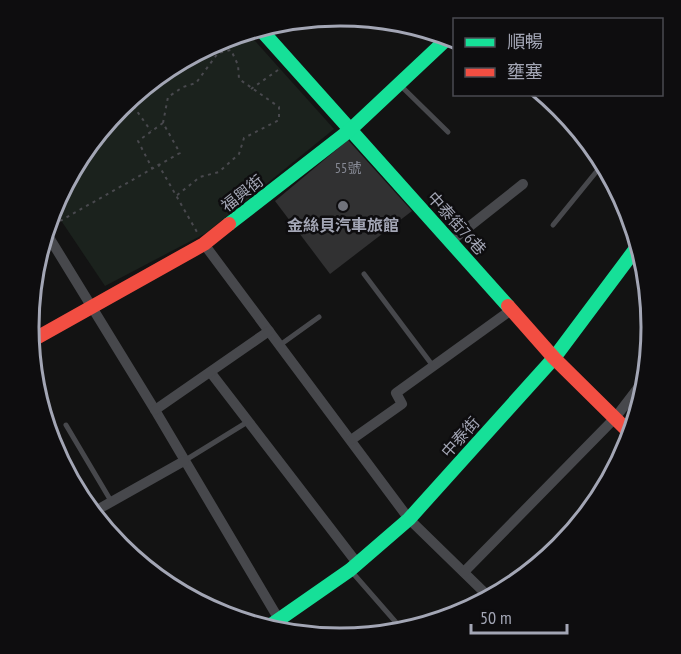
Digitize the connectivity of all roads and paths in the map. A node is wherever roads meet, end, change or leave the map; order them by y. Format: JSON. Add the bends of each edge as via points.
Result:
{"nodes":[{"id":1,"x":266,"y":35,"type":"edge"},
{"id":2,"x":442,"y":44,"type":"edge"},
{"id":3,"x":279,"y":69,"type":"dead end"},
{"id":4,"x":399,"y":84,"type":"junction"},
{"id":5,"x":251,"y":89,"type":"junction"},
{"id":6,"x":134,"y":107,"type":"edge"},
{"id":7,"x":163,"y":123,"type":"junction"},
{"id":8,"x":350,"y":130,"type":"junction"},
{"id":9,"x":151,"y":131,"type":"junction"},
{"id":10,"x":448,"y":132,"type":"dead end"},
{"id":11,"x":158,"y":164,"type":"junction"},
{"id":12,"x":152,"y":168,"type":"junction"},
{"id":13,"x":598,"y":170,"type":"edge"},
{"id":14,"x":523,"y":184,"type":"dead end"},
{"id":15,"x":176,"y":195,"type":"junction"},
{"id":16,"x":60,"y":221,"type":"dead end"},
{"id":17,"x":553,"y":225,"type":"dead end"},
{"id":18,"x":51,"y":241,"type":"edge"},
{"id":19,"x":451,"y":241,"type":"junction"},
{"id":20,"x":204,"y":244,"type":"junction"},
{"id":21,"x":633,"y":253,"type":"edge"},
{"id":22,"x":364,"y":274,"type":"dead end"},
{"id":23,"x":91,"y":307,"type":"junction"},
{"id":24,"x":511,"y":310,"type":"junction"},
{"id":25,"x":320,"y":317,"type":"dead end"},
{"id":26,"x":269,"y":331,"type":"junction"},
{"id":27,"x":39,"y":335,"type":"edge"},
{"id":28,"x":280,"y":345,"type":"junction"},
{"id":29,"x":554,"y":358,"type":"junction"},
{"id":30,"x":433,"y":366,"type":"junction"},
{"id":31,"x":211,"y":373,"type":"junction"},
{"id":32,"x":635,"y":392,"type":"edge"},
{"id":33,"x":155,"y":410,"type":"junction"},
{"id":34,"x":615,"y":418,"type":"junction"},
{"id":35,"x":249,"y":421,"type":"junction"},
{"id":36,"x":66,"y":425,"type":"dead end"},
{"id":37,"x":625,"y":428,"type":"edge"},
{"id":38,"x":351,"y":441,"type":"junction"},
{"id":39,"x":184,"y":460,"type":"junction"},
{"id":40,"x":111,"y":502,"type":"junction"},
{"id":41,"x":99,"y":509,"type":"edge"},
{"id":42,"x":409,"y":519,"type":"junction"},
{"id":43,"x":353,"y":567,"type":"junction"},
{"id":44,"x":464,"y":572,"type":"junction"},
{"id":45,"x":484,"y":592,"type":"edge"},
{"id":46,"x":277,"y":622,"type":"edge"},
{"id":47,"x":280,"y":622,"type":"edge"},
{"id":48,"x":397,"y":623,"type":"edge"}],
"edges":[{"from":1,"to":8,"type":"street","name":"中泰街76巷"},
{"from":2,"to":4,"type":"street","name":"福興街"},
{"from":3,"to":5,"type":"path"},
{"from":4,"to":8,"type":"street","name":"福興街"},
{"from":4,"to":10,"type":"lane"},
{"from":5,"to":7,"type":"path","via":[[239,79],[231,50],[218,53],[196,83],[168,96]]},
{"from":5,"to":15,"type":"path","via":[[279,107],[279,120],[244,138],[238,154],[219,172],[200,177]]},
{"from":6,"to":9,"type":"path"},
{"from":7,"to":9,"type":"path"},
{"from":7,"to":11,"type":"path","via":[[180,153]]},
{"from":8,"to":19,"type":"street","name":"中泰街76巷"},
{"from":8,"to":20,"type":"street","name":"福興街"},
{"from":9,"to":12,"type":"path","via":[[138,141]]},
{"from":11,"to":12,"type":"path"},
{"from":11,"to":15,"type":"path"},
{"from":12,"to":16,"type":"path"},
{"from":13,"to":17,"type":"lane"},
{"from":14,"to":19,"type":"street"},
{"from":15,"to":20,"type":"path"},
{"from":18,"to":23,"type":"street"},
{"from":19,"to":24,"type":"street","name":"中泰街76巷"},
{"from":20,"to":23,"type":"street","name":"福興街"},
{"from":20,"to":26,"type":"street"},
{"from":21,"to":29,"type":"street","name":"中泰街"},
{"from":22,"to":30,"type":"lane"},
{"from":23,"to":27,"type":"street","name":"福興街"},
{"from":23,"to":33,"type":"street"},
{"from":24,"to":29,"type":"street","name":"中泰街76巷"},
{"from":24,"to":30,"type":"street"},
{"from":25,"to":28,"type":"lane"},
{"from":26,"to":28,"type":"street"},
{"from":26,"to":31,"type":"street"},
{"from":28,"to":38,"type":"street"},
{"from":29,"to":34,"type":"street","name":"中泰街76巷"},
{"from":29,"to":42,"type":"street","name":"中泰街"},
{"from":30,"to":38,"type":"street","via":[[396,393],[402,404]]},
{"from":31,"to":33,"type":"street"},
{"from":31,"to":35,"type":"street"},
{"from":32,"to":34,"type":"street"},
{"from":33,"to":39,"type":"street"},
{"from":34,"to":37,"type":"street","name":"中泰街76巷"},
{"from":34,"to":44,"type":"street"},
{"from":35,"to":39,"type":"lane"},
{"from":35,"to":43,"type":"street"},
{"from":36,"to":40,"type":"lane"},
{"from":38,"to":42,"type":"street"},
{"from":39,"to":40,"type":"street"},
{"from":39,"to":46,"type":"street"},
{"from":40,"to":41,"type":"street"},
{"from":42,"to":43,"type":"street","name":"中泰街"},
{"from":42,"to":44,"type":"street"},
{"from":43,"to":47,"type":"street","name":"中泰街"},
{"from":43,"to":48,"type":"lane"},
{"from":44,"to":45,"type":"street"}]}
